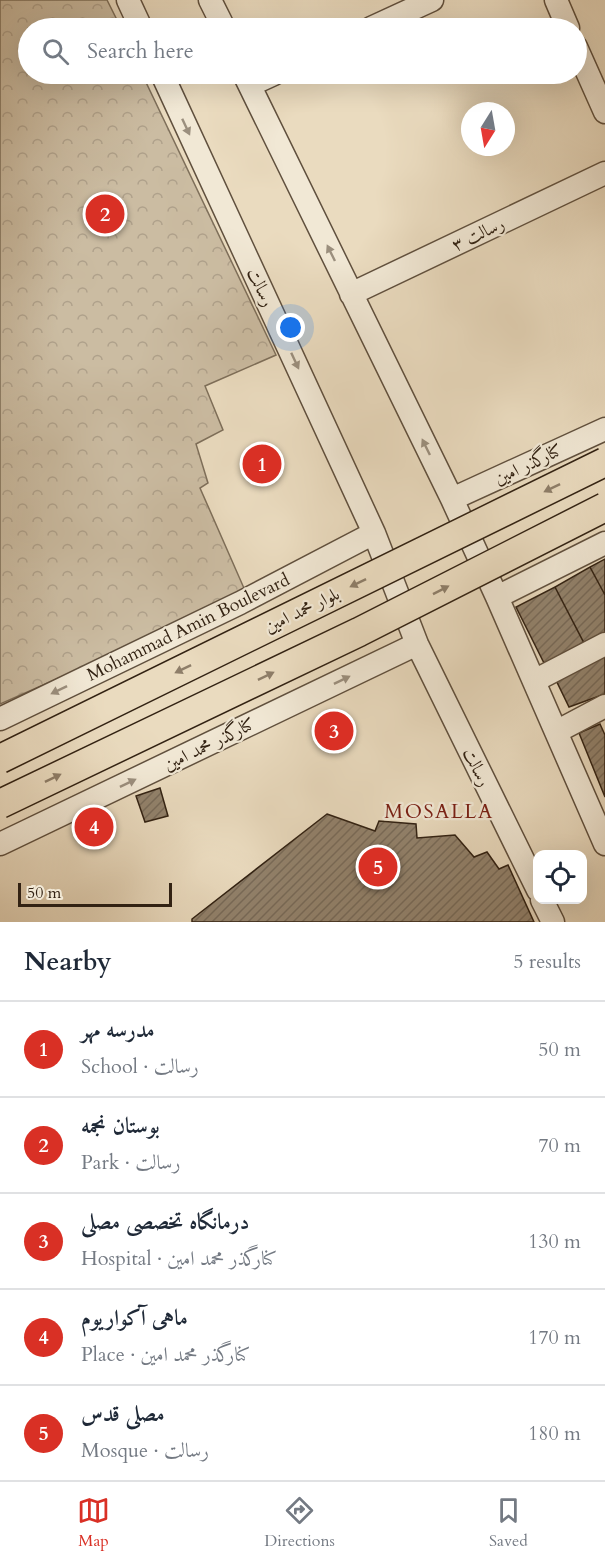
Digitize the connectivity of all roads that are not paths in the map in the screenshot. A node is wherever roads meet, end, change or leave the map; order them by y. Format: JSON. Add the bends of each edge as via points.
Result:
{"nodes":[{"id":1,"x":128,"y":0,"type":"edge"},
{"id":2,"x":210,"y":0,"type":"edge"},
{"id":3,"x":432,"y":0,"type":"edge"},
{"id":4,"x":556,"y":0,"type":"edge"},
{"id":5,"x":136,"y":18,"type":"edge"},
{"id":6,"x":219,"y":18,"type":"edge"},
{"id":7,"x":393,"y":18,"type":"edge"},
{"id":8,"x":564,"y":18,"type":"edge"},
{"id":9,"x":587,"y":72,"type":"edge"},
{"id":10,"x":167,"y":84,"type":"edge"},
{"id":11,"x":249,"y":84,"type":"edge"},
{"id":12,"x":605,"y":112,"type":"edge"},
{"id":13,"x":605,"y":173,"type":"edge"},
{"id":14,"x":351,"y":294,"type":"junction"},
{"id":15,"x":605,"y":429,"type":"edge"},
{"id":16,"x":605,"y":462,"type":"edge"},
{"id":17,"x":452,"y":499,"type":"junction"},
{"id":18,"x":605,"y":507,"type":"edge"},
{"id":19,"x":374,"y":533,"type":"junction"},
{"id":20,"x":605,"y":543,"type":"edge"},
{"id":21,"x":497,"y":597,"type":"junction"},
{"id":22,"x":417,"y":644,"type":"junction"},
{"id":23,"x":605,"y":644,"type":"edge"},
{"id":24,"x":534,"y":681,"type":"junction"},
{"id":25,"x":605,"y":706,"type":"edge"},
{"id":26,"x":0,"y":719,"type":"edge"},
{"id":27,"x":556,"y":732,"type":"junction"},
{"id":28,"x":0,"y":759,"type":"edge"},
{"id":29,"x":0,"y":804,"type":"edge"},
{"id":30,"x":600,"y":816,"type":"edge"},
{"id":31,"x":0,"y":844,"type":"edge"},
{"id":32,"x":605,"y":844,"type":"edge"},
{"id":33,"x":533,"y":882,"type":"edge"},
{"id":34,"x":544,"y":904,"type":"edge"},
{"id":35,"x":553,"y":922,"type":"edge"}],
"edges":[{"from":1,"to":5,"type":"street"},
{"from":2,"to":6,"type":"street"},
{"from":3,"to":7,"type":"street"},
{"from":4,"to":8,"type":"street"},
{"from":9,"to":12,"type":"street"},
{"from":10,"to":19,"type":"street","name":"رسالت","one_way":true},
{"from":14,"to":11,"type":"street","one_way":true},
{"from":13,"to":14,"type":"street","name":"رسالت ۳"},
{"from":17,"to":14,"type":"street","one_way":true},
{"from":15,"to":17,"type":"street","name":"کنارگذر امین"},
{"from":16,"to":28,"type":"main road","name":"بلوار محمد امین","one_way":true,"bridge":true},
{"from":17,"to":21,"type":"street"},
{"from":29,"to":18,"type":"main road","one_way":true,"bridge":true,"via":[[359,632]]},
{"from":19,"to":22,"type":"street","name":"رسالت"},
{"from":19,"to":26,"type":"street","name":"Mohammad Amin Boulevard","one_way":true,"via":[[240,603]]},
{"from":20,"to":21,"type":"street"},
{"from":21,"to":24,"type":"street"},
{"from":31,"to":22,"type":"street","name":"کنارگذر محمد امین","one_way":true},
{"from":22,"to":33,"type":"street","name":"رسالت"},
{"from":23,"to":24,"type":"street"},
{"from":24,"to":27,"type":"street"},
{"from":25,"to":27,"type":"street"},
{"from":27,"to":30,"type":"street"},
{"from":30,"to":32,"type":"street"},
{"from":34,"to":35,"type":"street"}]}
